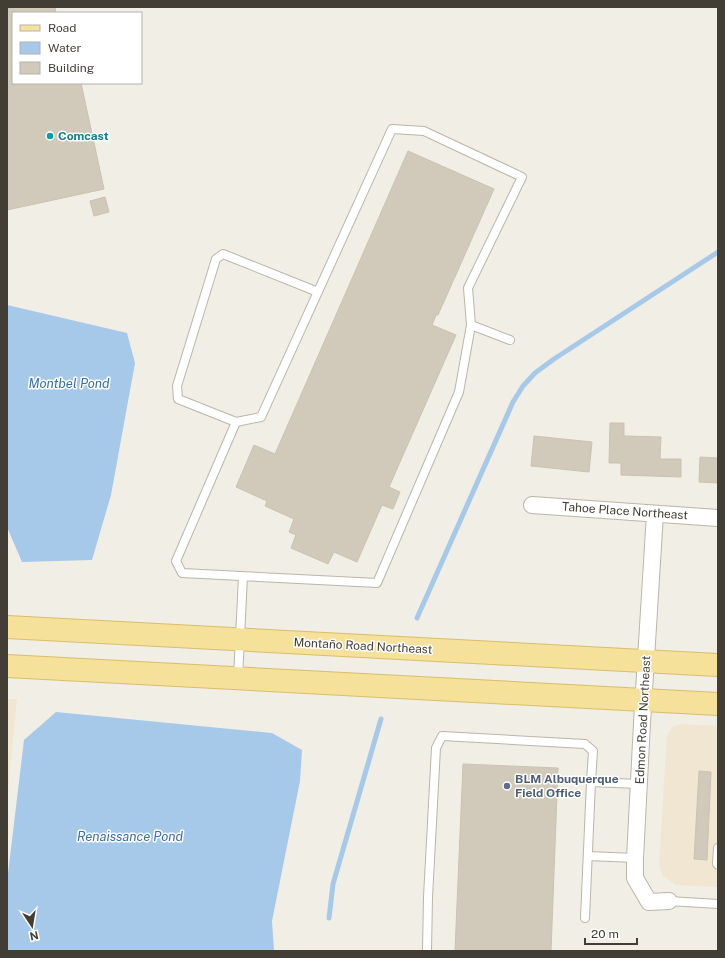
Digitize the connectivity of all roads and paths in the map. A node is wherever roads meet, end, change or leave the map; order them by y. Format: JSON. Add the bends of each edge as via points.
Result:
{"nodes":[{"id":1,"x":318,"y":292,"type":"junction"},
{"id":2,"x":471,"y":325,"type":"junction"},
{"id":3,"x":510,"y":340,"type":"dead end"},
{"id":4,"x":236,"y":422,"type":"junction"},
{"id":5,"x":532,"y":505,"type":"dead end"},
{"id":6,"x":655,"y":514,"type":"junction"},
{"id":7,"x":718,"y":518,"type":"edge"},
{"id":8,"x":244,"y":576,"type":"junction"},
{"id":9,"x":7,"y":627,"type":"edge"},
{"id":10,"x":240,"y":640,"type":"junction"},
{"id":11,"x":646,"y":662,"type":"junction"},
{"id":12,"x":718,"y":665,"type":"edge"},
{"id":13,"x":7,"y":666,"type":"edge"},
{"id":14,"x":238,"y":678,"type":"junction"},
{"id":15,"x":644,"y":700,"type":"junction"},
{"id":16,"x":718,"y":704,"type":"edge"},
{"id":17,"x":591,"y":782,"type":"junction"},
{"id":18,"x":639,"y":784,"type":"junction"},
{"id":19,"x":718,"y":848,"type":"edge"},
{"id":20,"x":588,"y":856,"type":"junction"},
{"id":21,"x":635,"y":858,"type":"junction"},
{"id":22,"x":718,"y":865,"type":"edge"},
{"id":23,"x":669,"y":901,"type":"joint"},
{"id":24,"x":718,"y":904,"type":"edge"},
{"id":25,"x":585,"y":918,"type":"dead end"},
{"id":26,"x":427,"y":951,"type":"edge"}],
"edges":[{"from":1,"to":2,"type":"lane","via":[[392,129],[424,130],[522,177],[468,288]]},
{"from":1,"to":4,"type":"lane","via":[[261,418]]},
{"from":1,"to":4,"type":"lane","via":[[223,254],[216,259],[177,386],[178,399]]},
{"from":2,"to":3,"type":"lane"},
{"from":2,"to":8,"type":"lane","via":[[459,392],[377,583]]},
{"from":4,"to":8,"type":"lane","via":[[176,561],[182,573]]},
{"from":5,"to":6,"type":"street","name":"Tahoe Place Northeast"},
{"from":6,"to":7,"type":"street","name":"Tahoe Place Northeast"},
{"from":6,"to":11,"type":"street","name":"Edmon Road Northeast"},
{"from":8,"to":10,"type":"lane"},
{"from":9,"to":10,"type":"main road","name":"Montaño Road Northeast"},
{"from":10,"to":11,"type":"main road","name":"Montaño Road Northeast"},
{"from":10,"to":14,"type":"lane"},
{"from":11,"to":12,"type":"main road","name":"Montaño Road Northeast"},
{"from":11,"to":15,"type":"street","name":"Edmon Road Northeast"},
{"from":13,"to":14,"type":"main road"},
{"from":14,"to":15,"type":"main road"},
{"from":15,"to":16,"type":"main road"},
{"from":15,"to":18,"type":"street","name":"Edmon Road Northeast"},
{"from":17,"to":18,"type":"lane"},
{"from":17,"to":20,"type":"lane"},
{"from":17,"to":26,"type":"lane","via":[[593,751],[584,744],[442,736],[436,748]]},
{"from":18,"to":21,"type":"street","name":"Edmon Road Northeast"},
{"from":19,"to":22,"type":"lane"},
{"from":20,"to":21,"type":"lane"},
{"from":20,"to":25,"type":"lane"},
{"from":21,"to":23,"type":"street","name":"Edmon Road Northeast","via":[[635,878],[649,902]]},
{"from":23,"to":24,"type":"lane"}]}
